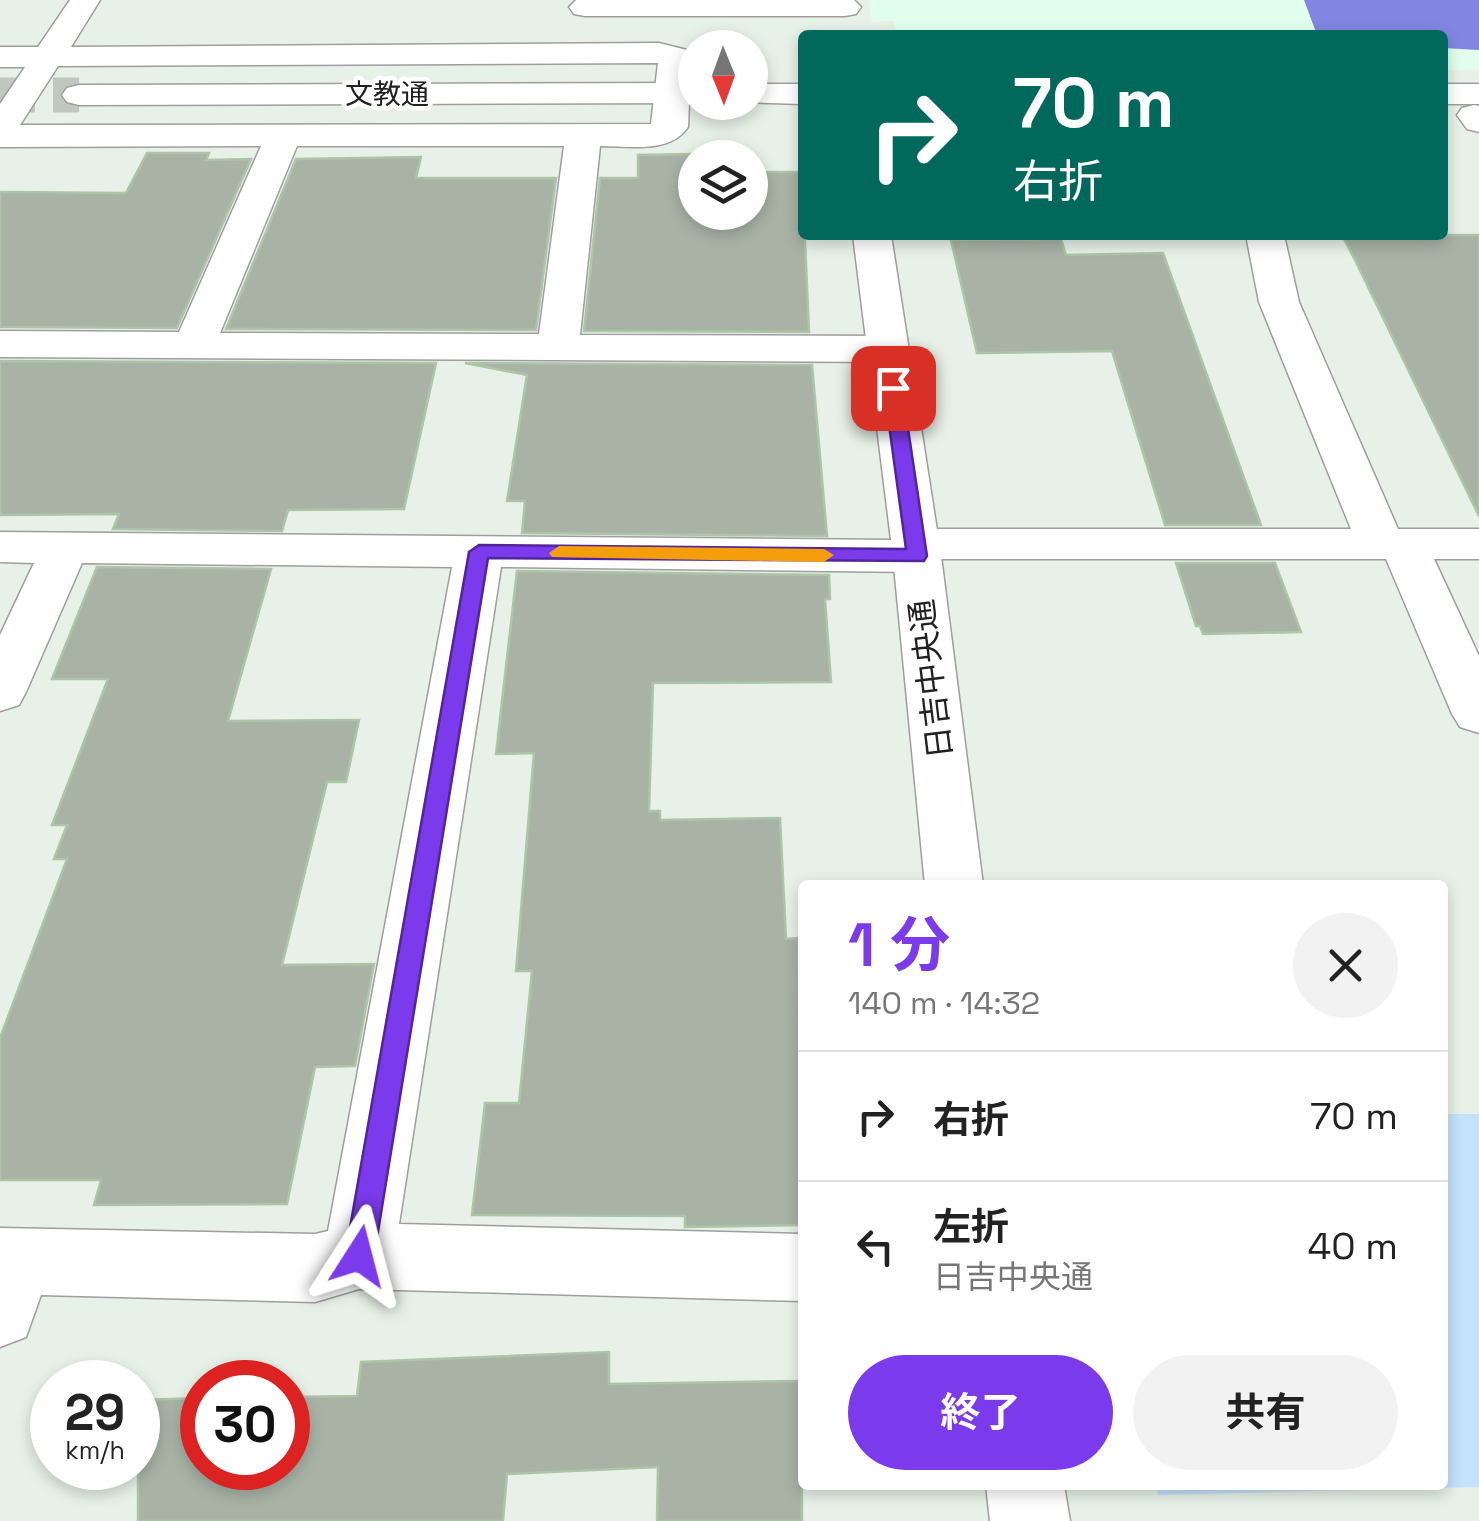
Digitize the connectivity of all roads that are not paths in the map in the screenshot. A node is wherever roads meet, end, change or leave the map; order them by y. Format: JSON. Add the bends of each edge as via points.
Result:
{"nodes":[{"id":1,"x":85,"y":0,"type":"edge"},
{"id":2,"x":585,"y":4,"type":"edge"},
{"id":3,"x":846,"y":14,"type":"edge"},
{"id":4,"x":577,"y":54,"type":"junction"},
{"id":5,"x":0,"y":56,"type":"edge"},
{"id":6,"x":48,"y":56,"type":"junction"},
{"id":7,"x":678,"y":68,"type":"edge"},
{"id":8,"x":678,"y":93,"type":"edge"},
{"id":9,"x":79,"y":94,"type":"tunnel mouth"},
{"id":10,"x":768,"y":94,"type":"edge"},
{"id":11,"x":798,"y":94,"type":"edge"},
{"id":12,"x":1448,"y":97,"type":"edge"},
{"id":13,"x":678,"y":110,"type":"edge"},
{"id":14,"x":1477,"y":111,"type":"edge"},
{"id":15,"x":284,"y":134,"type":"junction"},
{"id":16,"x":1,"y":135,"type":"edge"},
{"id":17,"x":583,"y":136,"type":"junction"},
{"id":18,"x":873,"y":240,"type":"edge"},
{"id":19,"x":1266,"y":240,"type":"edge"},
{"id":20,"x":0,"y":344,"type":"edge"},
{"id":21,"x":194,"y":346,"type":"junction"},
{"id":22,"x":558,"y":347,"type":"junction"},
{"id":23,"x":887,"y":349,"type":"junction"},
{"id":24,"x":1392,"y":544,"type":"junction"},
{"id":25,"x":1479,"y":544,"type":"edge"},
{"id":26,"x":0,"y":548,"type":"edge"},
{"id":27,"x":65,"y":548,"type":"junction"},
{"id":28,"x":916,"y":550,"type":"junction"},
{"id":29,"x":479,"y":552,"type":"junction"},
{"id":30,"x":0,"y":692,"type":"edge"},
{"id":31,"x":1479,"y":714,"type":"edge"},
{"id":32,"x":953,"y":880,"type":"edge"},
{"id":33,"x":359,"y":1256,"type":"junction"},
{"id":34,"x":798,"y":1268,"type":"edge"},
{"id":35,"x":5,"y":1279,"type":"edge"},
{"id":36,"x":1026,"y":1490,"type":"edge"},
{"id":37,"x":1030,"y":1521,"type":"edge"}],
"edges":[{"from":1,"to":6,"type":"street"},
{"from":2,"to":3,"type":"street"},
{"from":2,"to":4,"type":"street"},
{"from":4,"to":6,"type":"street"},
{"from":4,"to":7,"type":"street","via":[[659,54],[675,57]]},
{"from":5,"to":6,"type":"street"},
{"from":6,"to":16,"type":"street"},
{"from":8,"to":9,"type":"street","name":"文教通"},
{"from":10,"to":11,"type":"street"},
{"from":12,"to":14,"type":"street"},
{"from":13,"to":17,"type":"street","via":[[659,135]]},
{"from":15,"to":16,"type":"street"},
{"from":15,"to":17,"type":"street"},
{"from":15,"to":21,"type":"street"},
{"from":17,"to":22,"type":"street"},
{"from":18,"to":23,"type":"street","name":"日吉中央通"},
{"from":19,"to":24,"type":"street","via":[[1279,302]]},
{"from":20,"to":21,"type":"street"},
{"from":21,"to":22,"type":"street"},
{"from":22,"to":23,"type":"street"},
{"from":23,"to":28,"type":"street","name":"日吉中央通"},
{"from":24,"to":25,"type":"street"},
{"from":24,"to":28,"type":"street"},
{"from":24,"to":31,"type":"street"},
{"from":26,"to":27,"type":"street"},
{"from":27,"to":29,"type":"street"},
{"from":27,"to":30,"type":"street"},
{"from":28,"to":29,"type":"street"},
{"from":28,"to":32,"type":"street","name":"日吉中央通"},
{"from":29,"to":33,"type":"street"},
{"from":33,"to":34,"type":"street"},
{"from":33,"to":35,"type":"street","via":[[314,1268]]},
{"from":36,"to":37,"type":"street"}]}
